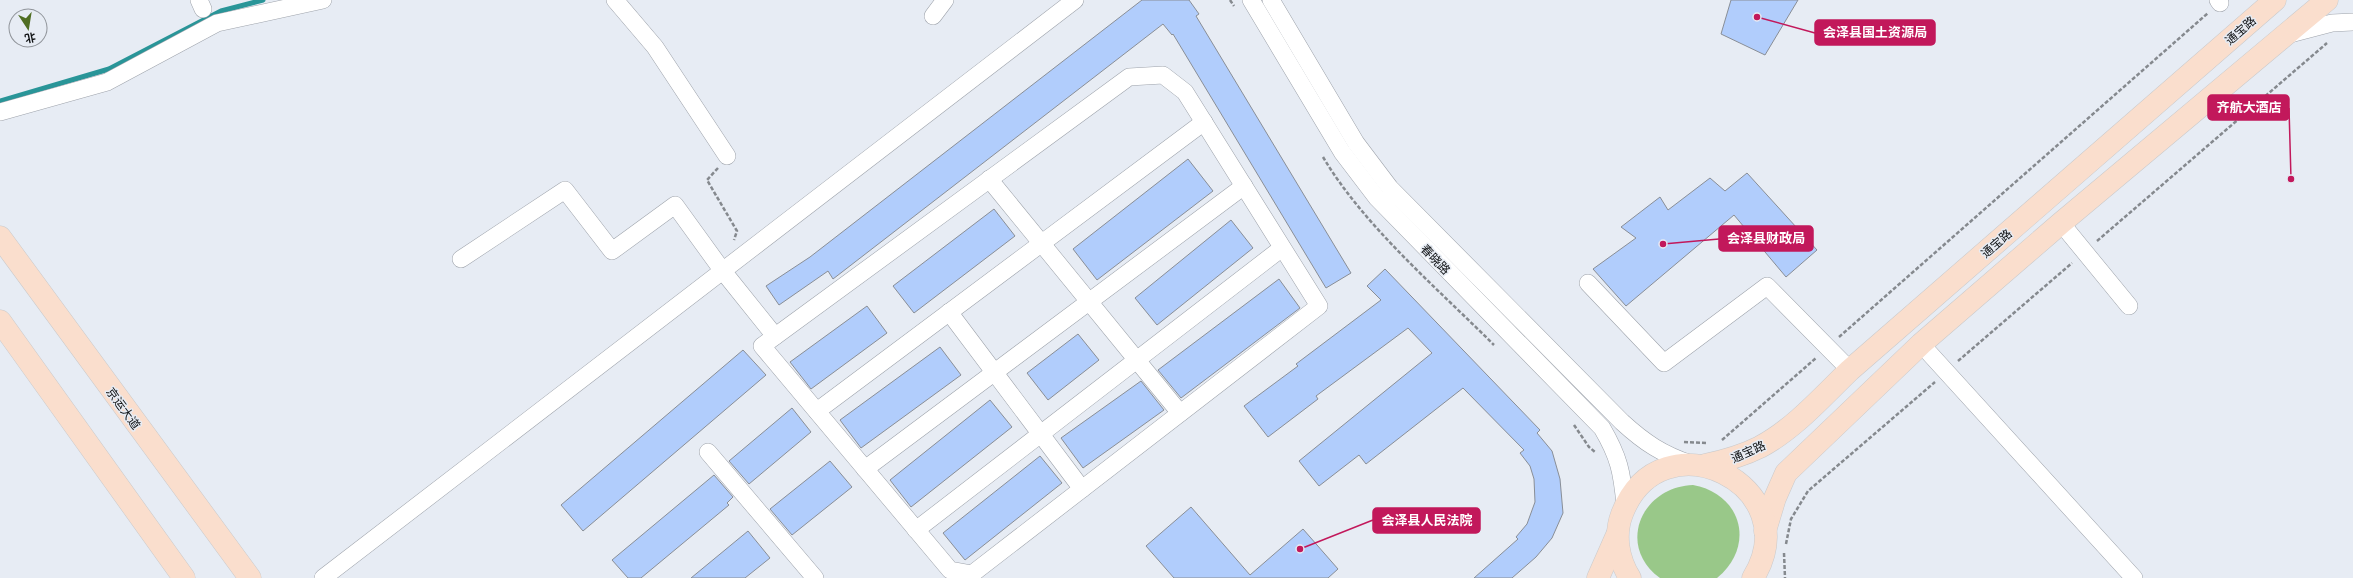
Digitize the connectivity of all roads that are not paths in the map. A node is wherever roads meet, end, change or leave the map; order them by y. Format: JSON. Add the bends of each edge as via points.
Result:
{"nodes":[{"id":1,"x":322,"y":0,"type":"edge"},
{"id":2,"x":615,"y":0,"type":"edge"},
{"id":3,"x":945,"y":0,"type":"edge"},
{"id":4,"x":1075,"y":0,"type":"edge"},
{"id":5,"x":1251,"y":0,"type":"edge"},
{"id":6,"x":1271,"y":0,"type":"edge"},
{"id":7,"x":2275,"y":0,"type":"edge"},
{"id":8,"x":2327,"y":0,"type":"edge"},
{"id":9,"x":933,"y":16,"type":"dead end"},
{"id":10,"x":2352,"y":22,"type":"edge"},
{"id":11,"x":2284,"y":36,"type":"junction"},
{"id":12,"x":0,"y":112,"type":"edge"},
{"id":13,"x":1204,"y":122,"type":"junction"},
{"id":14,"x":728,"y":156,"type":"road end"},
{"id":15,"x":989,"y":179,"type":"junction"},
{"id":16,"x":1244,"y":186,"type":"junction"},
{"id":17,"x":2061,"y":223,"type":"junction"},
{"id":18,"x":0,"y":238,"type":"edge"},
{"id":19,"x":1042,"y":243,"type":"junction"},
{"id":20,"x":1282,"y":248,"type":"junction"},
{"id":21,"x":461,"y":259,"type":"dead end"},
{"id":22,"x":722,"y":270,"type":"junction"},
{"id":23,"x":1588,"y":283,"type":"dead end"},
{"id":24,"x":1089,"y":301,"type":"junction"},
{"id":25,"x":2129,"y":306,"type":"dead end"},
{"id":26,"x":949,"y":312,"type":"junction"},
{"id":27,"x":0,"y":322,"type":"edge"},
{"id":28,"x":775,"y":336,"type":"junction"},
{"id":29,"x":1921,"y":344,"type":"junction"},
{"id":30,"x":1137,"y":360,"type":"junction"},
{"id":31,"x":1850,"y":370,"type":"junction"},
{"id":32,"x":994,"y":373,"type":"junction"},
{"id":33,"x":817,"y":411,"type":"junction"},
{"id":34,"x":1180,"y":413,"type":"junction"},
{"id":35,"x":1040,"y":435,"type":"junction"},
{"id":36,"x":708,"y":452,"type":"dead end"},
{"id":37,"x":1698,"y":465,"type":"junction"},
{"id":38,"x":865,"y":469,"type":"junction"},
{"id":39,"x":1082,"y":489,"type":"junction"},
{"id":40,"x":1625,"y":505,"type":"junction"},
{"id":41,"x":916,"y":530,"type":"junction"},
{"id":42,"x":1765,"y":531,"type":"junction"},
{"id":43,"x":1618,"y":532,"type":"junction"},
{"id":44,"x":1764,"y":568,"type":"edge"},
{"id":45,"x":184,"y":578,"type":"edge"},
{"id":46,"x":250,"y":578,"type":"edge"},
{"id":47,"x":322,"y":578,"type":"edge"},
{"id":48,"x":815,"y":578,"type":"edge"},
{"id":49,"x":1598,"y":578,"type":"edge"},
{"id":50,"x":1630,"y":578,"type":"edge"},
{"id":51,"x":1753,"y":578,"type":"edge"},
{"id":52,"x":2134,"y":578,"type":"edge"}],
"edges":[{"from":1,"to":12,"type":"street","via":[[217,23],[107,82]]},
{"from":2,"to":14,"type":"street","via":[[655,47]]},
{"from":3,"to":9,"type":"street"},
{"from":4,"to":22,"type":"street"},
{"from":5,"to":40,"type":"street","name":"春晓路","via":[[1342,152],[1377,198],[1602,428],[1616,452],[1623,474]]},
{"from":6,"to":37,"type":"street","name":"春晓路","via":[[1356,143],[1390,188],[1643,442],[1666,455]]},
{"from":7,"to":31,"type":"main road","name":"通宝路"},
{"from":8,"to":11,"type":"main road"},
{"from":10,"to":11,"type":"street","via":[[2312,27]]},
{"from":11,"to":17,"type":"main road"},
{"from":13,"to":15,"type":"street","via":[[1185,92],[1162,75],[1129,77]]},
{"from":13,"to":16,"type":"street"},
{"from":13,"to":19,"type":"street"},
{"from":15,"to":19,"type":"street"},
{"from":15,"to":28,"type":"street"},
{"from":16,"to":20,"type":"street"},
{"from":16,"to":24,"type":"street"},
{"from":17,"to":25,"type":"street"},
{"from":17,"to":29,"type":"main road"},
{"from":18,"to":46,"type":"main road","name":"京运大道"},
{"from":19,"to":24,"type":"street"},
{"from":19,"to":26,"type":"street"},
{"from":20,"to":30,"type":"street"},
{"from":20,"to":34,"type":"street","via":[[1319,306]]},
{"from":21,"to":22,"type":"street","via":[[565,190],[612,251],[675,205]]},
{"from":22,"to":28,"type":"street"},
{"from":22,"to":47,"type":"street"},
{"from":23,"to":31,"type":"street","via":[[1664,363],[1767,286]]},
{"from":24,"to":30,"type":"street"},
{"from":24,"to":32,"type":"street"},
{"from":26,"to":32,"type":"street"},
{"from":26,"to":33,"type":"street"},
{"from":27,"to":45,"type":"main road"},
{"from":28,"to":33,"type":"street","via":[[762,346]]},
{"from":29,"to":42,"type":"main road","via":[[1786,474],[1775,498]]},
{"from":29,"to":52,"type":"street"},
{"from":30,"to":34,"type":"street"},
{"from":30,"to":35,"type":"street"},
{"from":31,"to":37,"type":"main road","name":"通宝路","via":[[1786,431],[1760,447],[1733,459]]},
{"from":32,"to":35,"type":"street"},
{"from":32,"to":38,"type":"street"},
{"from":33,"to":38,"type":"street"},
{"from":34,"to":39,"type":"street"},
{"from":35,"to":39,"type":"street"},
{"from":35,"to":41,"type":"street"},
{"from":36,"to":48,"type":"street"},
{"from":37,"to":40,"type":"main road","name":"通宝路","via":[[1665,469],[1652,475],[1632,494]]},
{"from":37,"to":42,"type":"main road","via":[[1718,469],[1741,483],[1758,505]]},
{"from":38,"to":41,"type":"street"},
{"from":39,"to":41,"type":"street","via":[[972,574],[950,570]]},
{"from":40,"to":43,"type":"main road"},
{"from":42,"to":44,"type":"main road"},
{"from":43,"to":49,"type":"main road"},
{"from":43,"to":50,"type":"main road","via":[[1620,558]]},
{"from":44,"to":51,"type":"main road"}]}
